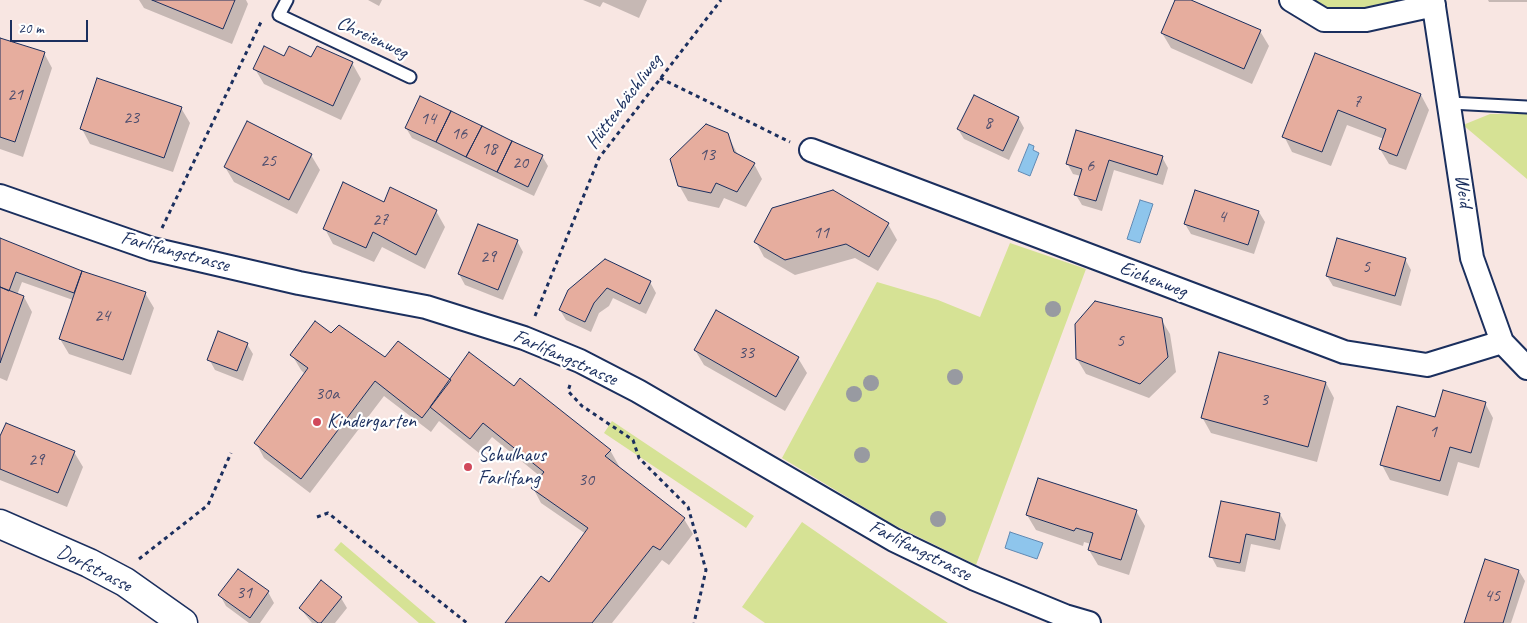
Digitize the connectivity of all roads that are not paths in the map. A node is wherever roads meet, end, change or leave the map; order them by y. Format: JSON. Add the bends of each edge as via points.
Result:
{"nodes":[{"id":1,"x":287,"y":0,"type":"edge"},
{"id":2,"x":1290,"y":0,"type":"edge"},
{"id":3,"x":1434,"y":3,"type":"edge"},
{"id":4,"x":410,"y":77,"type":"dead end"},
{"id":5,"x":1450,"y":103,"type":"junction"},
{"id":6,"x":1527,"y":107,"type":"edge"},
{"id":7,"x":810,"y":150,"type":"road end"},
{"id":8,"x":0,"y":196,"type":"edge"},
{"id":9,"x":1502,"y":342,"type":"junction"},
{"id":10,"x":1527,"y":368,"type":"edge"},
{"id":11,"x":0,"y":524,"type":"edge"},
{"id":12,"x":183,"y":623,"type":"edge"},
{"id":13,"x":1089,"y":623,"type":"edge"}],
"edges":[{"from":1,"to":4,"type":"lane","name":"Chreienweg","via":[[279,15]]},
{"from":2,"to":3,"type":"street","via":[[1324,20],[1366,20]]},
{"from":3,"to":5,"type":"street","name":"Weid"},
{"from":5,"to":6,"type":"lane"},
{"from":5,"to":9,"type":"street","name":"Weid","via":[[1472,258]]},
{"from":7,"to":9,"type":"street","name":"Eichenweg","via":[[1344,352],[1427,365]]},
{"from":8,"to":13,"type":"street","name":"Farlifangstrasse","via":[[152,249],[299,283],[426,307],[541,345],[638,392],[894,540],[975,579]]},
{"from":9,"to":10,"type":"street","name":"Weid"},
{"from":11,"to":12,"type":"street","name":"Dorfstrasse","via":[[125,582]]}]}
